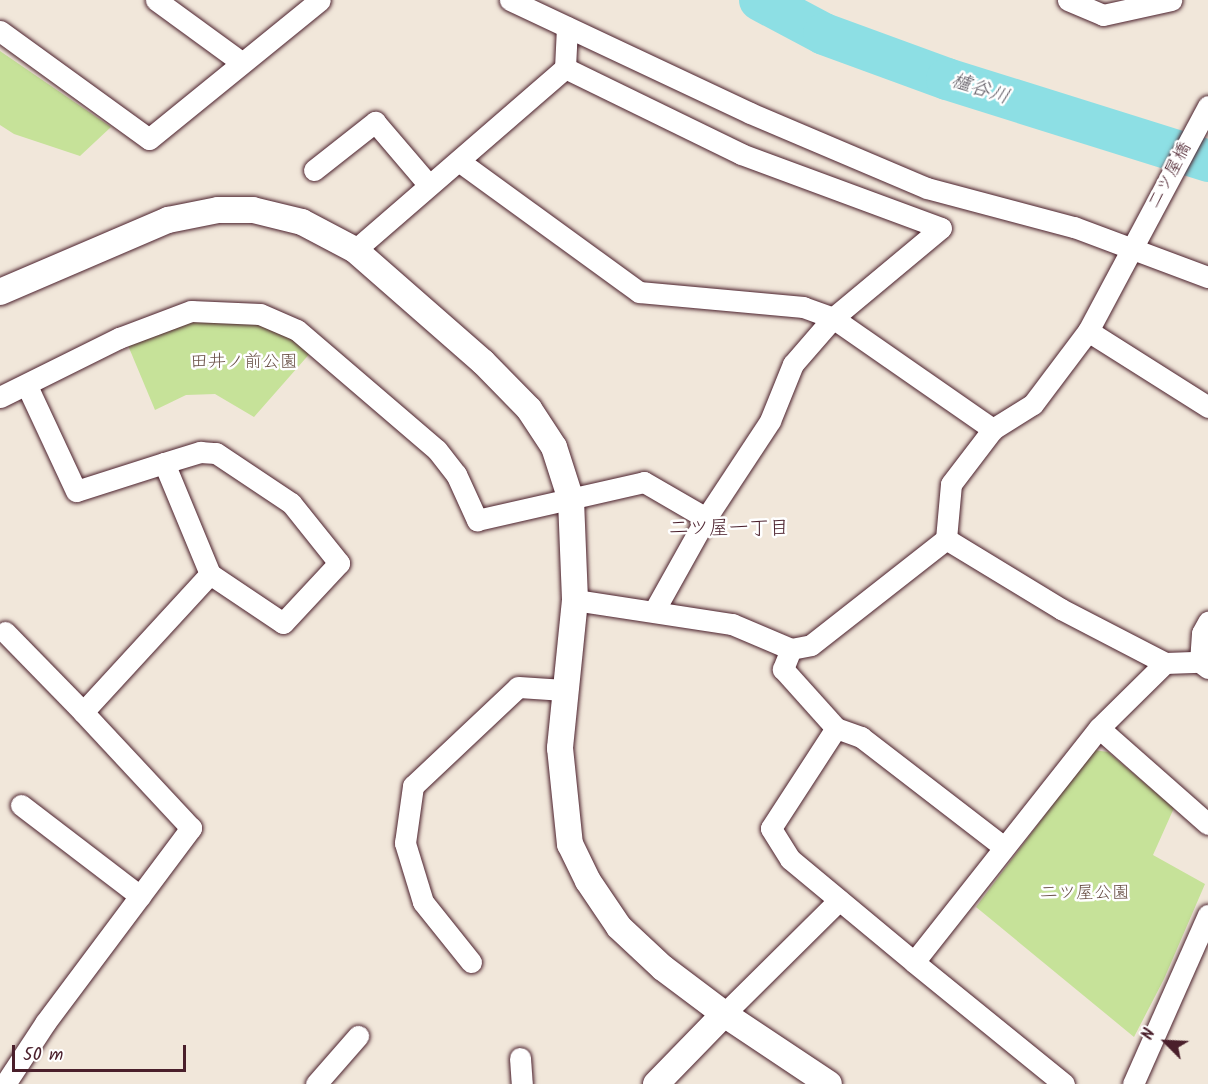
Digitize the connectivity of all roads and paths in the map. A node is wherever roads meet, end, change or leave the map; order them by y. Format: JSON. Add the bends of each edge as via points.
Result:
{"nodes":[{"id":1,"x":156,"y":0,"type":"edge"},
{"id":2,"x":320,"y":0,"type":"edge"},
{"id":3,"x":510,"y":0,"type":"edge"},
{"id":4,"x":1068,"y":0,"type":"edge"},
{"id":5,"x":1171,"y":0,"type":"edge"},
{"id":6,"x":567,"y":27,"type":"junction"},
{"id":7,"x":0,"y":31,"type":"edge"},
{"id":8,"x":241,"y":62,"type":"junction"},
{"id":9,"x":565,"y":68,"type":"junction"},
{"id":10,"x":1208,"y":106,"type":"edge"},
{"id":11,"x":460,"y":162,"type":"junction"},
{"id":12,"x":314,"y":170,"type":"dead end"},
{"id":13,"x":428,"y":184,"type":"junction"},
{"id":14,"x":1138,"y":238,"type":"junction"},
{"id":15,"x":355,"y":250,"type":"junction"},
{"id":16,"x":1208,"y":277,"type":"edge"},
{"id":17,"x":0,"y":292,"type":"edge"},
{"id":18,"x":833,"y":318,"type":"junction"},
{"id":19,"x":1088,"y":331,"type":"junction"},
{"id":20,"x":27,"y":386,"type":"junction"},
{"id":21,"x":0,"y":397,"type":"edge"},
{"id":22,"x":1208,"y":408,"type":"edge"},
{"id":23,"x":993,"y":429,"type":"junction"},
{"id":24,"x":164,"y":463,"type":"junction"},
{"id":25,"x":571,"y":500,"type":"junction"},
{"id":26,"x":706,"y":518,"type":"junction"},
{"id":27,"x":946,"y":539,"type":"junction"},
{"id":28,"x":210,"y":574,"type":"junction"},
{"id":29,"x":575,"y":600,"type":"junction"},
{"id":30,"x":654,"y":611,"type":"junction"},
{"id":31,"x":1208,"y":622,"type":"edge"},
{"id":32,"x":5,"y":632,"type":"dead end"},
{"id":33,"x":791,"y":649,"type":"junction"},
{"id":34,"x":1165,"y":663,"type":"junction"},
{"id":35,"x":1204,"y":665,"type":"edge"},
{"id":36,"x":565,"y":690,"type":"junction"},
{"id":37,"x":83,"y":712,"type":"junction"},
{"id":38,"x":836,"y":728,"type":"junction"},
{"id":39,"x":1099,"y":728,"type":"junction"},
{"id":40,"x":21,"y":805,"type":"dead end"},
{"id":41,"x":1208,"y":824,"type":"edge"},
{"id":42,"x":1005,"y":847,"type":"junction"},
{"id":43,"x":140,"y":896,"type":"junction"},
{"id":44,"x":839,"y":900,"type":"junction"},
{"id":45,"x":1208,"y":915,"type":"edge"},
{"id":46,"x":471,"y":962,"type":"dead end"},
{"id":47,"x":914,"y":962,"type":"junction"},
{"id":48,"x":724,"y":1014,"type":"junction"},
{"id":49,"x":358,"y":1036,"type":"dead end"},
{"id":50,"x":520,"y":1058,"type":"dead end"},
{"id":51,"x":5,"y":1084,"type":"edge"},
{"id":52,"x":316,"y":1084,"type":"edge"},
{"id":53,"x":522,"y":1084,"type":"edge"},
{"id":54,"x":656,"y":1084,"type":"edge"},
{"id":55,"x":829,"y":1084,"type":"edge"},
{"id":56,"x":1064,"y":1084,"type":"edge"},
{"id":57,"x":1133,"y":1084,"type":"edge"}],
"edges":[{"from":1,"to":8,"type":"street"},
{"from":2,"to":8,"type":"street"},
{"from":3,"to":6,"type":"street"},
{"from":4,"to":5,"type":"street","via":[[1103,15]]},
{"from":6,"to":9,"type":"street"},
{"from":6,"to":14,"type":"street","via":[[750,113],[927,188]]},
{"from":7,"to":8,"type":"street","via":[[149,139]]},
{"from":9,"to":11,"type":"street"},
{"from":9,"to":18,"type":"street","via":[[741,154],[941,228]]},
{"from":10,"to":14,"type":"street","name":"二ツ屋橋"},
{"from":11,"to":13,"type":"street"},
{"from":11,"to":18,"type":"street","via":[[639,292],[802,307]]},
{"from":12,"to":13,"type":"street","via":[[375,122]]},
{"from":13,"to":15,"type":"street"},
{"from":14,"to":16,"type":"street"},
{"from":14,"to":19,"type":"street","name":"二ツ屋橋"},
{"from":15,"to":17,"type":"street","via":[[302,222],[253,210],[218,210],[168,220]]},
{"from":15,"to":25,"type":"street","via":[[483,362],[529,409],[554,447]]},
{"from":18,"to":23,"type":"street"},
{"from":18,"to":26,"type":"street","via":[[793,364],[770,421]]},
{"from":19,"to":22,"type":"street"},
{"from":19,"to":23,"type":"street","name":"二ツ屋橋","via":[[1033,404]]},
{"from":20,"to":21,"type":"street"},
{"from":20,"to":24,"type":"street","via":[[76,491]]},
{"from":20,"to":25,"type":"street","via":[[119,338],[191,311],[260,314],[297,330],[437,450],[456,474],[477,520]]},
{"from":23,"to":27,"type":"street","via":[[951,484]]},
{"from":24,"to":28,"type":"street"},
{"from":24,"to":28,"type":"street","via":[[200,452],[216,453],[291,503],[339,563],[283,623]]},
{"from":25,"to":26,"type":"street","via":[[644,482]]},
{"from":25,"to":29,"type":"street"},
{"from":26,"to":30,"type":"street"},
{"from":27,"to":33,"type":"street","via":[[811,645]]},
{"from":27,"to":34,"type":"street","via":[[1061,609]]},
{"from":28,"to":37,"type":"street"},
{"from":29,"to":30,"type":"street"},
{"from":29,"to":36,"type":"street"},
{"from":30,"to":33,"type":"street","via":[[732,624]]},
{"from":31,"to":35,"type":"street","via":[[1202,633]]},
{"from":32,"to":37,"type":"street"},
{"from":33,"to":38,"type":"street","via":[[783,669]]},
{"from":34,"to":35,"type":"street"},
{"from":34,"to":39,"type":"street"},
{"from":36,"to":46,"type":"street","via":[[518,687],[412,786],[405,843],[423,902]]},
{"from":36,"to":48,"type":"street","via":[[560,748],[570,844],[619,927],[663,968]]},
{"from":37,"to":43,"type":"street","via":[[191,828]]},
{"from":38,"to":42,"type":"street","via":[[861,737]]},
{"from":38,"to":44,"type":"street","via":[[771,828],[790,860]]},
{"from":39,"to":41,"type":"street"},
{"from":39,"to":42,"type":"street"},
{"from":40,"to":43,"type":"street"},
{"from":42,"to":47,"type":"street"},
{"from":43,"to":51,"type":"street","via":[[45,1023]]},
{"from":44,"to":47,"type":"street"},
{"from":44,"to":48,"type":"street"},
{"from":45,"to":57,"type":"street"},
{"from":47,"to":56,"type":"street"},
{"from":48,"to":54,"type":"street"},
{"from":48,"to":55,"type":"street"},
{"from":49,"to":52,"type":"street"},
{"from":50,"to":53,"type":"street"}]}
